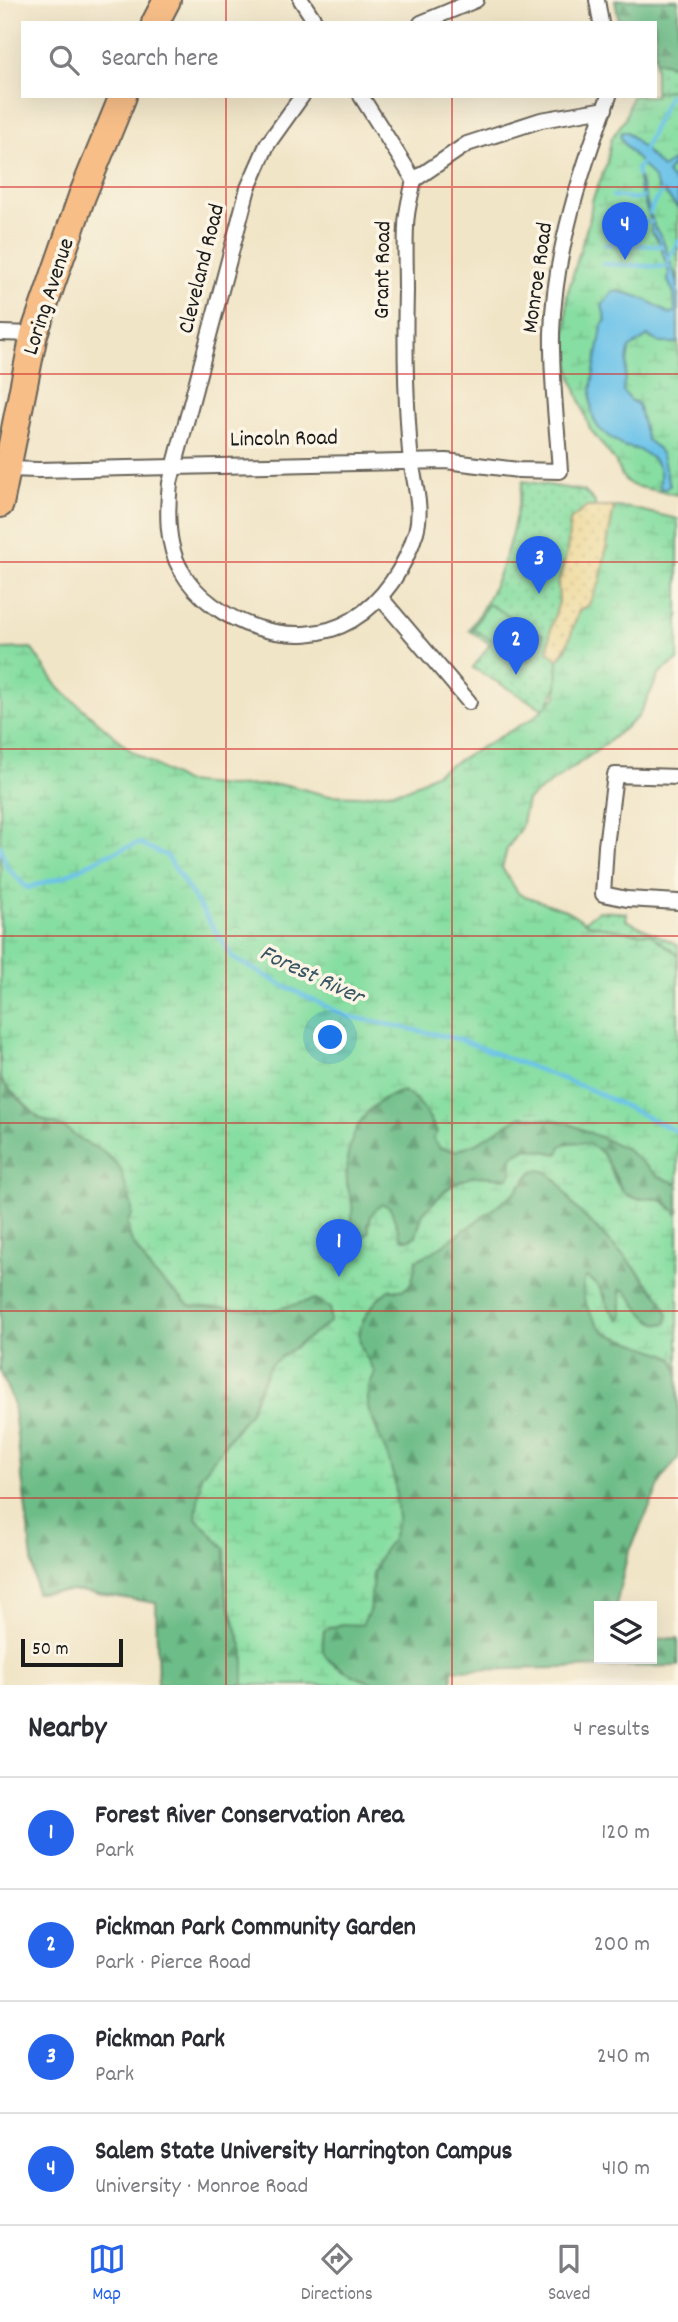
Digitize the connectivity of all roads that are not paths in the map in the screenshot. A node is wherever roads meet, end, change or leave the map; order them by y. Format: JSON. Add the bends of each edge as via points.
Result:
{"nodes":[{"id":1,"x":167,"y":0,"type":"edge"},
{"id":2,"x":301,"y":0,"type":"edge"},
{"id":3,"x":476,"y":0,"type":"edge"},
{"id":4,"x":597,"y":0,"type":"edge"},
{"id":5,"x":156,"y":21,"type":"edge"},
{"id":6,"x":315,"y":21,"type":"edge"},
{"id":7,"x":426,"y":21,"type":"edge"},
{"id":8,"x":601,"y":21,"type":"edge"},
{"id":9,"x":122,"y":98,"type":"edge"},
{"id":10,"x":301,"y":98,"type":"edge"},
{"id":11,"x":362,"y":98,"type":"edge"},
{"id":12,"x":607,"y":102,"type":"edge"},
{"id":13,"x":414,"y":180,"type":"junction"},
{"id":14,"x":0,"y":333,"type":"edge"},
{"id":15,"x":34,"y":334,"type":"junction"},
{"id":16,"x":411,"y":461,"type":"junction"},
{"id":17,"x":176,"y":466,"type":"junction"},
{"id":18,"x":4,"y":467,"type":"edge"},
{"id":19,"x":560,"y":471,"type":"joint"},
{"id":20,"x":0,"y":504,"type":"edge"},
{"id":21,"x":381,"y":598,"type":"junction"},
{"id":22,"x":469,"y":702,"type":"dead end"},
{"id":23,"x":678,"y":777,"type":"edge"},
{"id":24,"x":678,"y":902,"type":"edge"}],
"edges":[{"from":1,"to":5,"type":"highway"},
{"from":2,"to":6,"type":"street"},
{"from":3,"to":7,"type":"street"},
{"from":4,"to":8,"type":"street"},
{"from":9,"to":15,"type":"highway","name":"Loring Avenue"},
{"from":10,"to":17,"type":"street","name":"Cleveland Road","via":[[267,145],[248,188]]},
{"from":11,"to":13,"type":"street"},
{"from":12,"to":13,"type":"street","via":[[467,144]]},
{"from":12,"to":19,"type":"street","name":"Monroe Road","via":[[572,213],[556,290],[552,364]]},
{"from":13,"to":16,"type":"street","name":"Grant Road","via":[[406,224],[405,375]]},
{"from":14,"to":15,"type":"street"},
{"from":15,"to":18,"type":"highway","name":"Loring Avenue"},
{"from":16,"to":17,"type":"street","name":"Lincoln Road"},
{"from":16,"to":19,"type":"street","name":"Lincoln Road"},
{"from":16,"to":21,"type":"street","name":"Grant Road","via":[[417,530]]},
{"from":17,"to":18,"type":"street","name":"Lincoln Road"},
{"from":17,"to":21,"type":"street","name":"Cleveland Road","via":[[167,510],[180,570],[203,598],[225,615],[251,627],[303,633],[351,620]]},
{"from":18,"to":20,"type":"highway","name":"Loring Avenue"},
{"from":21,"to":22,"type":"street"},
{"from":23,"to":24,"type":"street","via":[[615,775],[603,894]]}]}
